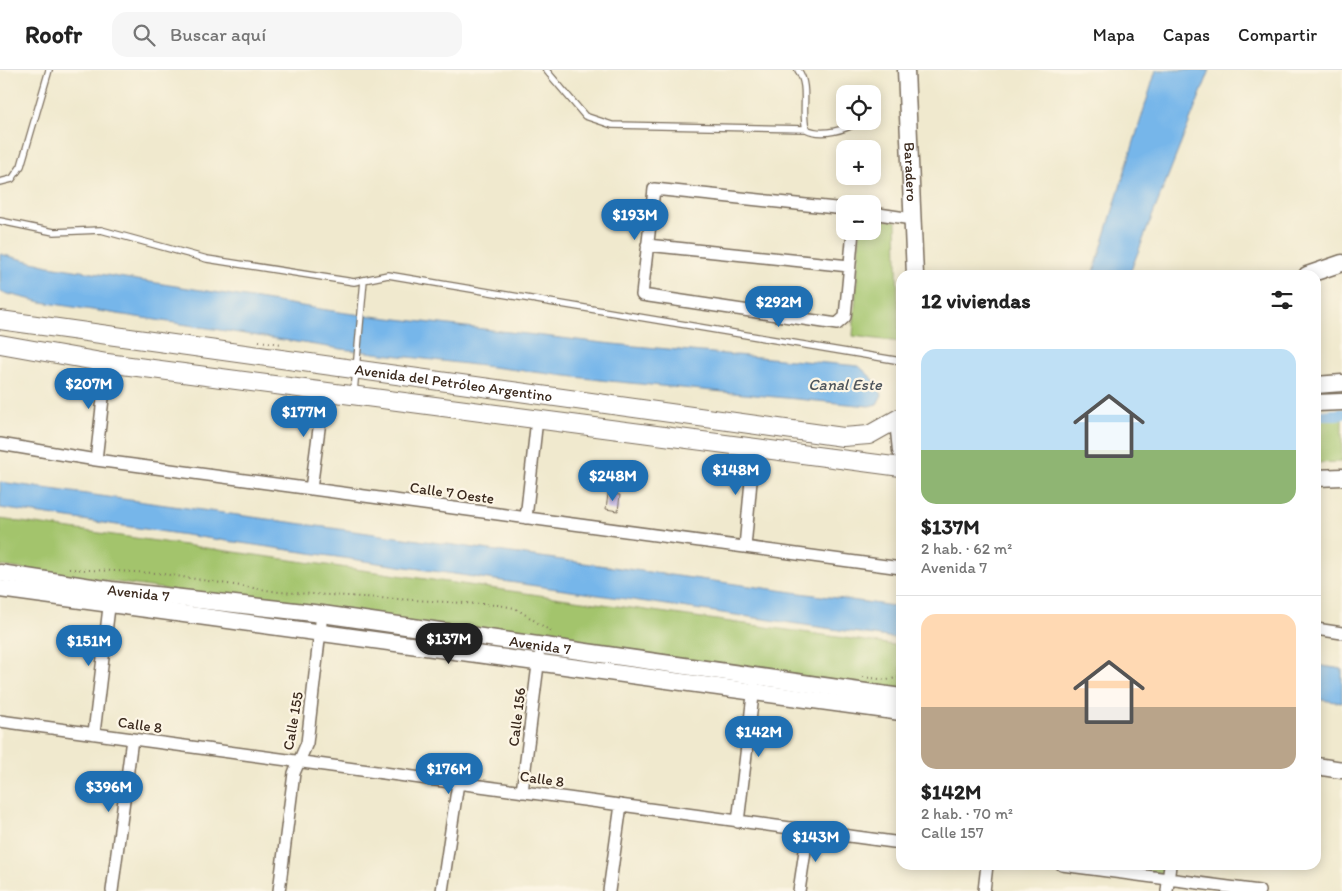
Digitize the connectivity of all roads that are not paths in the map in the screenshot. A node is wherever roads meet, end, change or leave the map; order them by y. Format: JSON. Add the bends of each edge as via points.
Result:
{"nodes":[{"id":1,"x":49,"y":70,"type":"edge"},
{"id":2,"x":546,"y":70,"type":"edge"},
{"id":3,"x":798,"y":70,"type":"edge"},
{"id":4,"x":906,"y":70,"type":"edge"},
{"id":5,"x":806,"y":129,"type":"junction"},
{"id":6,"x":840,"y":130,"type":"edge"},
{"id":7,"x":0,"y":182,"type":"edge"},
{"id":8,"x":836,"y":208,"type":"edge"},
{"id":9,"x":881,"y":214,"type":"edge"},
{"id":10,"x":912,"y":219,"type":"junction"},
{"id":11,"x":0,"y":221,"type":"edge"},
{"id":12,"x":852,"y":240,"type":"edge"},
{"id":13,"x":647,"y":245,"type":"junction"},
{"id":14,"x":1342,"y":263,"type":"edge"},
{"id":15,"x":849,"y":266,"type":"junction"},
{"id":16,"x":915,"y":270,"type":"edge"},
{"id":17,"x":1321,"y":270,"type":"edge"},
{"id":18,"x":364,"y":280,"type":"junction"},
{"id":19,"x":0,"y":320,"type":"edge"},
{"id":20,"x":0,"y":344,"type":"edge"},
{"id":21,"x":896,"y":360,"type":"edge"},
{"id":22,"x":107,"y":362,"type":"junction"},
{"id":23,"x":356,"y":364,"type":"junction"},
{"id":24,"x":1342,"y":383,"type":"edge"},
{"id":25,"x":1321,"y":384,"type":"edge"},
{"id":26,"x":324,"y":390,"type":"junction"},
{"id":27,"x":354,"y":394,"type":"junction"},
{"id":28,"x":1342,"y":402,"type":"edge"},
{"id":29,"x":1321,"y":403,"type":"edge"},
{"id":30,"x":537,"y":419,"type":"junction"},
{"id":31,"x":896,"y":421,"type":"edge"},
{"id":32,"x":0,"y":444,"type":"edge"},
{"id":33,"x":754,"y":448,"type":"junction"},
{"id":34,"x":96,"y":460,"type":"junction"},
{"id":35,"x":896,"y":466,"type":"edge"},
{"id":36,"x":1342,"y":477,"type":"edge"},
{"id":37,"x":1321,"y":478,"type":"edge"},
{"id":38,"x":311,"y":489,"type":"junction"},
{"id":39,"x":526,"y":518,"type":"junction"},
{"id":40,"x":745,"y":548,"type":"junction"},
{"id":41,"x":896,"y":567,"type":"edge"},
{"id":42,"x":0,"y":573,"type":"edge"},
{"id":43,"x":0,"y":589,"type":"edge"},
{"id":44,"x":110,"y":596,"type":"junction"},
{"id":45,"x":322,"y":614,"type":"junction"},
{"id":46,"x":1321,"y":630,"type":"edge"},
{"id":47,"x":321,"y":631,"type":"junction"},
{"id":48,"x":1342,"y":633,"type":"edge"},
{"id":49,"x":540,"y":654,"type":"junction"},
{"id":50,"x":754,"y":684,"type":"junction"},
{"id":51,"x":896,"y":697,"type":"edge"},
{"id":52,"x":896,"y":711,"type":"edge"},
{"id":53,"x":0,"y":721,"type":"edge"},
{"id":54,"x":94,"y":733,"type":"junction"},
{"id":55,"x":132,"y":739,"type":"junction"},
{"id":56,"x":300,"y":761,"type":"junction"},
{"id":57,"x":1321,"y":767,"type":"edge"},
{"id":58,"x":1342,"y":770,"type":"edge"},
{"id":59,"x":458,"y":783,"type":"junction"},
{"id":60,"x":522,"y":792,"type":"junction"},
{"id":61,"x":621,"y":805,"type":"junction"},
{"id":62,"x":738,"y":822,"type":"junction"},
{"id":63,"x":808,"y":831,"type":"junction"},
{"id":64,"x":896,"y":842,"type":"edge"},
{"id":65,"x":986,"y":870,"type":"edge"},
{"id":66,"x":1103,"y":870,"type":"edge"},
{"id":67,"x":1170,"y":870,"type":"edge"},
{"id":68,"x":1169,"y":878,"type":"junction"},
{"id":69,"x":112,"y":891,"type":"edge"},
{"id":70,"x":279,"y":891,"type":"edge"},
{"id":71,"x":442,"y":891,"type":"edge"},
{"id":72,"x":609,"y":891,"type":"edge"},
{"id":73,"x":799,"y":891,"type":"edge"},
{"id":74,"x":984,"y":891,"type":"edge"},
{"id":75,"x":1168,"y":891,"type":"edge"},
{"id":76,"x":1259,"y":891,"type":"edge"}],
"edges":[{"from":1,"to":7,"type":"lane","via":[[21,166],[12,179]]},
{"from":2,"to":5,"type":"lane","via":[[585,116],[612,125]]},
{"from":3,"to":5,"type":"lane","via":[[805,87],[803,117]]},
{"from":4,"to":10,"type":"main road","name":"Baradero"},
{"from":5,"to":6,"type":"lane"},
{"from":8,"to":13,"type":"street","via":[[654,189]]},
{"from":9,"to":10,"type":"street"},
{"from":10,"to":16,"type":"main road","name":"Baradero"},
{"from":11,"to":18,"type":"lane","via":[[54,232],[101,230],[207,259],[354,282]]},
{"from":12,"to":15,"type":"street"},
{"from":13,"to":15,"type":"street"},
{"from":13,"to":15,"type":"street","via":[[642,296],[837,324],[845,317]]},
{"from":14,"to":17,"type":"main road"},
{"from":18,"to":21,"type":"lane","via":[[388,275]]},
{"from":18,"to":23,"type":"lane"},
{"from":19,"to":23,"type":"main road","name":"Avenida del Petróleo Argentino"},
{"from":20,"to":22,"type":"main road","name":"Avenida del Petróleo Argentino"},
{"from":22,"to":26,"type":"main road","name":"Avenida del Petróleo Argentino"},
{"from":22,"to":34,"type":"street"},
{"from":23,"to":27,"type":"lane"},
{"from":23,"to":31,"type":"main road","name":"Avenida del Petróleo Argentino","via":[[843,437],[869,435]]},
{"from":24,"to":25,"type":"main road"},
{"from":26,"to":27,"type":"main road","name":"Avenida del Petróleo Argentino"},
{"from":26,"to":38,"type":"street"},
{"from":27,"to":30,"type":"main road","name":"Avenida del Petróleo Argentino"},
{"from":28,"to":29,"type":"main road"},
{"from":30,"to":33,"type":"main road","name":"Avenida del Petróleo Argentino"},
{"from":30,"to":39,"type":"street"},
{"from":32,"to":34,"type":"street","name":"Calle 7 Oeste"},
{"from":33,"to":35,"type":"main road","name":"Avenida del Petróleo Argentino"},
{"from":33,"to":40,"type":"street"},
{"from":34,"to":38,"type":"street","name":"Calle 7 Oeste"},
{"from":36,"to":37,"type":"main road"},
{"from":38,"to":39,"type":"street","name":"Calle 7 Oeste"},
{"from":39,"to":40,"type":"street","name":"Calle 7 Oeste"},
{"from":40,"to":41,"type":"street","name":"Calle 7 Oeste"},
{"from":42,"to":44,"type":"main road","name":"Avenida 7"},
{"from":43,"to":44,"type":"main road","name":"Avenida 7"},
{"from":44,"to":45,"type":"main road","name":"Avenida 7"},
{"from":44,"to":47,"type":"main road","name":"Avenida 7"},
{"from":44,"to":54,"type":"street"},
{"from":45,"to":47,"type":"street","name":"Calle 155"},
{"from":45,"to":49,"type":"main road","name":"Avenida 7"},
{"from":46,"to":48,"type":"street"},
{"from":47,"to":49,"type":"main road","name":"Avenida 7"},
{"from":47,"to":56,"type":"street","name":"Calle 155","via":[[307,743]]},
{"from":49,"to":50,"type":"main road","name":"Avenida 7"},
{"from":49,"to":60,"type":"street","name":"Calle 156"},
{"from":50,"to":51,"type":"main road","name":"Avenida 7"},
{"from":50,"to":52,"type":"main road","name":"Avenida 7"},
{"from":50,"to":62,"type":"street"},
{"from":53,"to":54,"type":"street","name":"Calle 8"},
{"from":54,"to":55,"type":"street","name":"Calle 8"},
{"from":55,"to":56,"type":"street","name":"Calle 8"},
{"from":55,"to":69,"type":"street"},
{"from":56,"to":59,"type":"street","name":"Calle 8"},
{"from":56,"to":70,"type":"street","name":"Calle 155","via":[[294,773]]},
{"from":57,"to":58,"type":"main road"},
{"from":59,"to":60,"type":"street","name":"Calle 8"},
{"from":59,"to":71,"type":"street"},
{"from":60,"to":61,"type":"street","name":"Calle 8"},
{"from":61,"to":62,"type":"street","name":"Calle 8"},
{"from":61,"to":72,"type":"street"},
{"from":62,"to":63,"type":"street","name":"Calle 8"},
{"from":63,"to":64,"type":"street","name":"Calle 8"},
{"from":63,"to":73,"type":"street"},
{"from":65,"to":74,"type":"street"},
{"from":66,"to":68,"type":"street"},
{"from":67,"to":68,"type":"street"},
{"from":68,"to":75,"type":"street"},
{"from":68,"to":76,"type":"street"}]}
